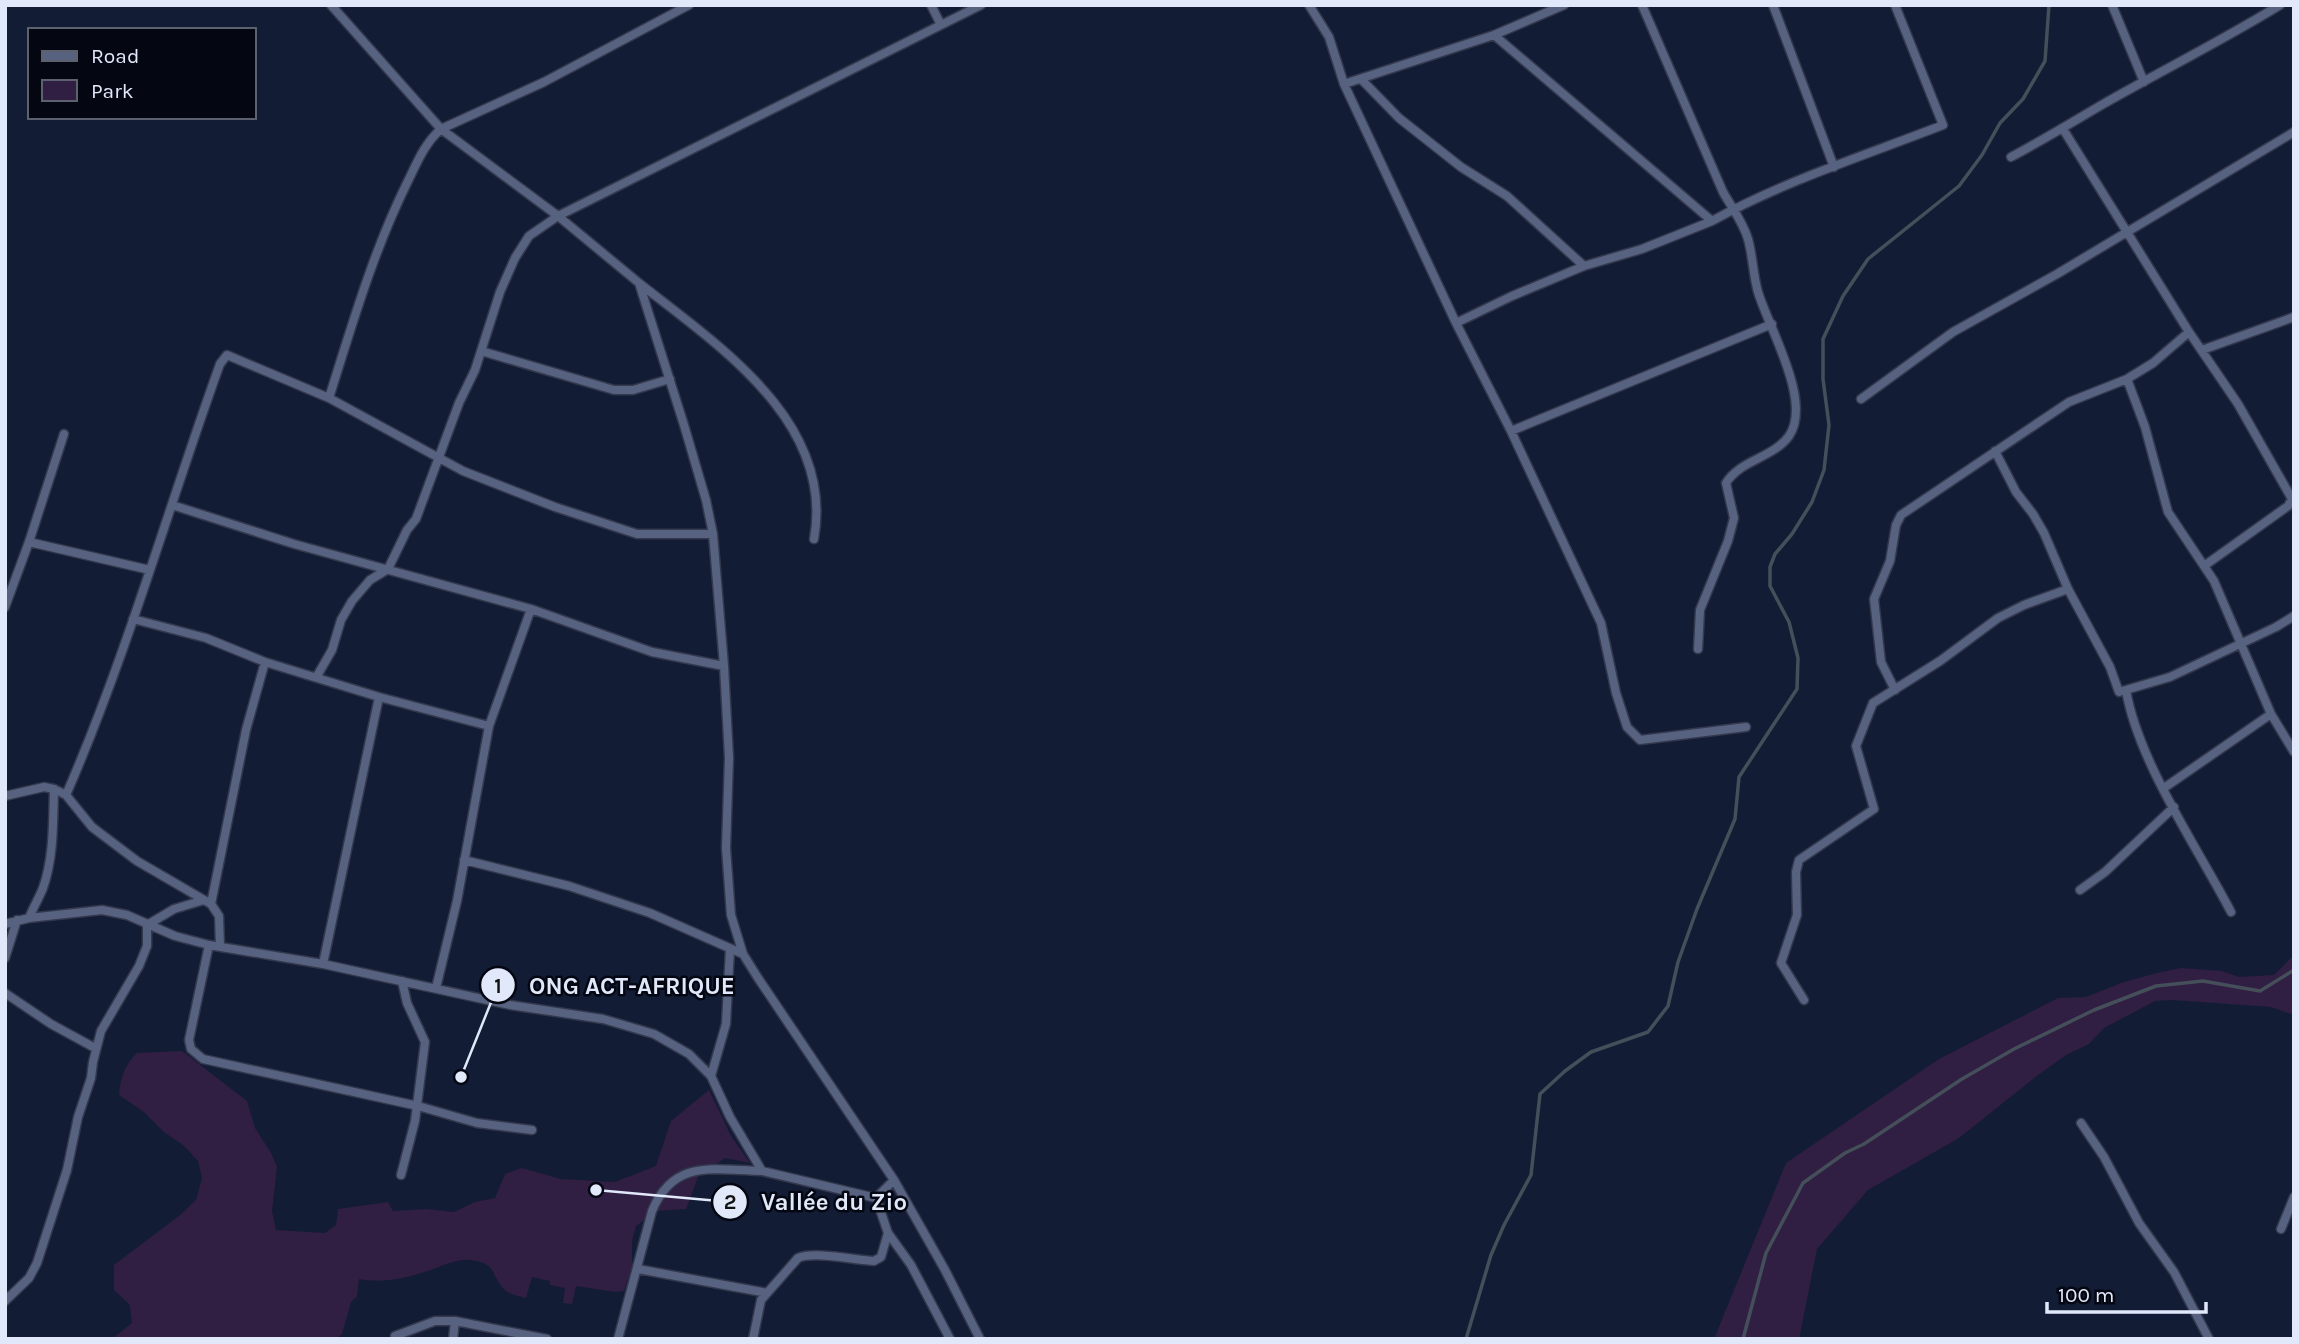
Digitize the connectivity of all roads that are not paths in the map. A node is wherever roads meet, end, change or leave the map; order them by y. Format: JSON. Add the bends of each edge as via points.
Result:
{"nodes":[{"id":1,"x":331,"y":5,"type":"edge"},
{"id":2,"x":688,"y":5,"type":"edge"},
{"id":3,"x":931,"y":5,"type":"edge"},
{"id":4,"x":981,"y":5,"type":"edge"},
{"id":5,"x":1309,"y":5,"type":"edge"},
{"id":6,"x":1564,"y":5,"type":"edge"},
{"id":7,"x":1643,"y":5,"type":"edge"},
{"id":8,"x":1773,"y":5,"type":"edge"},
{"id":9,"x":1895,"y":5,"type":"edge"},
{"id":10,"x":2112,"y":5,"type":"edge"},
{"id":11,"x":2280,"y":5,"type":"edge"},
{"id":12,"x":941,"y":25,"type":"junction"},
{"id":13,"x":1494,"y":35,"type":"junction"},
{"id":14,"x":1360,"y":79,"type":"junction"},
{"id":15,"x":2144,"y":82,"type":"junction"},
{"id":16,"x":1344,"y":84,"type":"junction"},
{"id":17,"x":442,"y":129,"type":"junction"},
{"id":18,"x":2063,"y":129,"type":"junction"},
{"id":19,"x":2294,"y":132,"type":"edge"},
{"id":20,"x":2011,"y":156,"type":"dead end"},
{"id":21,"x":1834,"y":167,"type":"junction"},
{"id":22,"x":1733,"y":210,"type":"junction"},
{"id":23,"x":558,"y":216,"type":"junction"},
{"id":24,"x":1712,"y":221,"type":"junction"},
{"id":25,"x":2127,"y":233,"type":"junction"},
{"id":26,"x":1584,"y":266,"type":"junction"},
{"id":27,"x":639,"y":283,"type":"junction"},
{"id":28,"x":2294,"y":317,"type":"edge"},
{"id":29,"x":1456,"y":323,"type":"junction"},
{"id":30,"x":1772,"y":324,"type":"junction"},
{"id":31,"x":2189,"y":332,"type":"junction"},
{"id":32,"x":2202,"y":350,"type":"junction"},
{"id":33,"x":481,"y":351,"type":"junction"},
{"id":34,"x":670,"y":379,"type":"junction"},
{"id":35,"x":2127,"y":379,"type":"junction"},
{"id":36,"x":329,"y":398,"type":"junction"},
{"id":37,"x":1861,"y":399,"type":"dead end"},
{"id":38,"x":1511,"y":431,"type":"junction"},
{"id":39,"x":64,"y":434,"type":"dead end"},
{"id":40,"x":1995,"y":451,"type":"junction"},
{"id":41,"x":440,"y":458,"type":"junction"},
{"id":42,"x":172,"y":505,"type":"junction"},
{"id":43,"x":713,"y":534,"type":"junction"},
{"id":44,"x":814,"y":539,"type":"dead end"},
{"id":45,"x":29,"y":542,"type":"junction"},
{"id":46,"x":2204,"y":566,"type":"junction"},
{"id":47,"x":388,"y":569,"type":"junction"},
{"id":48,"x":150,"y":570,"type":"junction"},
{"id":49,"x":2068,"y":589,"type":"junction"},
{"id":50,"x":5,"y":607,"type":"edge"},
{"id":51,"x":530,"y":609,"type":"junction"},
{"id":52,"x":2294,"y":616,"type":"edge"},
{"id":53,"x":134,"y":619,"type":"junction"},
{"id":54,"x":2239,"y":644,"type":"junction"},
{"id":55,"x":1698,"y":649,"type":"dead end"},
{"id":56,"x":265,"y":662,"type":"junction"},
{"id":57,"x":724,"y":666,"type":"junction"},
{"id":58,"x":317,"y":677,"type":"junction"},
{"id":59,"x":1895,"y":690,"type":"junction"},
{"id":60,"x":2126,"y":690,"type":"junction"},
{"id":61,"x":380,"y":697,"type":"junction"},
{"id":62,"x":2271,"y":714,"type":"junction"},
{"id":63,"x":489,"y":726,"type":"junction"},
{"id":64,"x":1746,"y":727,"type":"dead end"},
{"id":65,"x":2293,"y":749,"type":"edge"},
{"id":66,"x":2164,"y":788,"type":"junction"},
{"id":67,"x":54,"y":789,"type":"junction"},
{"id":68,"x":66,"y":795,"type":"junction"},
{"id":69,"x":5,"y":796,"type":"edge"},
{"id":70,"x":2174,"y":807,"type":"junction"},
{"id":71,"x":464,"y":860,"type":"junction"},
{"id":72,"x":2080,"y":890,"type":"dead end"},
{"id":73,"x":207,"y":902,"type":"junction"},
{"id":74,"x":2231,"y":912,"type":"dead end"},
{"id":75,"x":29,"y":918,"type":"junction"},
{"id":76,"x":17,"y":920,"type":"junction"},
{"id":77,"x":5,"y":924,"type":"edge"},
{"id":78,"x":147,"y":925,"type":"junction"},
{"id":79,"x":209,"y":944,"type":"junction"},
{"id":80,"x":220,"y":946,"type":"junction"},
{"id":81,"x":730,"y":948,"type":"junction"},
{"id":82,"x":743,"y":954,"type":"junction"},
{"id":83,"x":5,"y":958,"type":"edge"},
{"id":84,"x":323,"y":964,"type":"junction"},
{"id":85,"x":402,"y":981,"type":"junction"},
{"id":86,"x":436,"y":988,"type":"junction"},
{"id":87,"x":5,"y":993,"type":"edge"},
{"id":88,"x":1804,"y":1000,"type":"dead end"},
{"id":89,"x":95,"y":1048,"type":"junction"},
{"id":90,"x":711,"y":1076,"type":"junction"},
{"id":91,"x":418,"y":1106,"type":"junction"},
{"id":92,"x":2081,"y":1123,"type":"dead end"},
{"id":93,"x":532,"y":1130,"type":"dead end"},
{"id":94,"x":762,"y":1171,"type":"junction"},
{"id":95,"x":401,"y":1175,"type":"dead end"},
{"id":96,"x":894,"y":1180,"type":"junction"},
{"id":97,"x":2294,"y":1197,"type":"edge"},
{"id":98,"x":876,"y":1198,"type":"junction"},
{"id":99,"x":2281,"y":1229,"type":"dead end"},
{"id":100,"x":888,"y":1233,"type":"junction"},
{"id":101,"x":638,"y":1269,"type":"junction"},
{"id":102,"x":10,"y":1292,"type":"edge"},
{"id":103,"x":767,"y":1293,"type":"junction"},
{"id":104,"x":5,"y":1301,"type":"edge"},
{"id":105,"x":455,"y":1321,"type":"junction"},
{"id":106,"x":395,"y":1336,"type":"dead end"},
{"id":107,"x":453,"y":1339,"type":"edge"},
{"id":108,"x":547,"y":1339,"type":"edge"},
{"id":109,"x":618,"y":1339,"type":"edge"},
{"id":110,"x":753,"y":1339,"type":"edge"},
{"id":111,"x":950,"y":1339,"type":"edge"},
{"id":112,"x":980,"y":1339,"type":"edge"},
{"id":113,"x":2208,"y":1339,"type":"edge"}],
"edges":[{"from":1,"to":17,"type":"street"},
{"from":2,"to":17,"type":"street","via":[[544,82]]},
{"from":3,"to":12,"type":"street"},
{"from":4,"to":12,"type":"street"},
{"from":5,"to":16,"type":"street","via":[[1329,37]]},
{"from":6,"to":13,"type":"street"},
{"from":7,"to":22,"type":"street"},
{"from":8,"to":21,"type":"street"},
{"from":9,"to":21,"type":"street","via":[[1942,125]]},
{"from":10,"to":15,"type":"street"},
{"from":11,"to":15,"type":"street"},
{"from":12,"to":23,"type":"street"},
{"from":13,"to":14,"type":"street"},
{"from":13,"to":24,"type":"street"},
{"from":14,"to":16,"type":"street"},
{"from":14,"to":26,"type":"street","via":[[1399,118],[1507,196]]},
{"from":15,"to":18,"type":"street"},
{"from":16,"to":29,"type":"street"},
{"from":17,"to":23,"type":"street"},
{"from":17,"to":36,"type":"street","via":[[428,140],[392,214]]},
{"from":18,"to":20,"type":"street"},
{"from":18,"to":25,"type":"street"},
{"from":19,"to":25,"type":"street"},
{"from":21,"to":22,"type":"street"},
{"from":22,"to":24,"type":"street"},
{"from":22,"to":30,"type":"street","via":[[1747,237],[1759,295]]},
{"from":23,"to":27,"type":"street"},
{"from":23,"to":33,"type":"street","via":[[529,236],[515,258]]},
{"from":24,"to":26,"type":"street"},
{"from":25,"to":31,"type":"street"},
{"from":25,"to":37,"type":"street","via":[[1953,332]]},
{"from":26,"to":29,"type":"street"},
{"from":27,"to":34,"type":"street"},
{"from":27,"to":44,"type":"street","via":[[745,369],[794,430],[816,488]]},
{"from":28,"to":32,"type":"street"},
{"from":29,"to":38,"type":"street"},
{"from":30,"to":38,"type":"street"},
{"from":30,"to":55,"type":"street","via":[[1790,374],[1796,422],[1789,436],[1766,456],[1732,473],[1726,483],[1734,518],[1700,610]]},
{"from":31,"to":32,"type":"street"},
{"from":31,"to":35,"type":"street"},
{"from":32,"to":46,"type":"street","via":[[2292,499]]},
{"from":33,"to":34,"type":"street","via":[[614,390],[633,390]]},
{"from":33,"to":41,"type":"street"},
{"from":34,"to":43,"type":"street"},
{"from":35,"to":40,"type":"street","via":[[2068,402]]},
{"from":35,"to":46,"type":"street","via":[[2168,512]]},
{"from":36,"to":41,"type":"street"},
{"from":36,"to":42,"type":"street","via":[[227,355]]},
{"from":38,"to":64,"type":"street","via":[[1601,624],[1627,727],[1640,740]]},
{"from":39,"to":45,"type":"street"},
{"from":40,"to":49,"type":"street","via":[[2033,514]]},
{"from":40,"to":59,"type":"street","via":[[1908,508],[1896,525],[1891,561],[1874,599],[1881,662]]},
{"from":41,"to":43,"type":"street","via":[[474,476],[637,534]]},
{"from":41,"to":47,"type":"street","via":[[416,519]]},
{"from":42,"to":47,"type":"street"},
{"from":42,"to":48,"type":"street"},
{"from":43,"to":57,"type":"street"},
{"from":45,"to":48,"type":"street"},
{"from":45,"to":50,"type":"street"},
{"from":46,"to":54,"type":"street"},
{"from":47,"to":51,"type":"street"},
{"from":47,"to":58,"type":"street","via":[[370,580],[352,601]]},
{"from":48,"to":53,"type":"street"},
{"from":49,"to":59,"type":"street","via":[[1998,618]]},
{"from":49,"to":60,"type":"street","via":[[2119,692]]},
{"from":51,"to":57,"type":"street","via":[[652,652]]},
{"from":51,"to":63,"type":"street"},
{"from":52,"to":54,"type":"street"},
{"from":53,"to":56,"type":"street","via":[[206,638]]},
{"from":53,"to":68,"type":"street"},
{"from":54,"to":60,"type":"street","via":[[2170,677]]},
{"from":54,"to":62,"type":"street"},
{"from":56,"to":58,"type":"street"},
{"from":56,"to":73,"type":"street"},
{"from":57,"to":82,"type":"street","via":[[729,758],[727,861],[731,915]]},
{"from":58,"to":61,"type":"street"},
{"from":59,"to":88,"type":"street","via":[[1873,703],[1856,746],[1874,809],[1799,860],[1797,915],[1781,963]]},
{"from":60,"to":66,"type":"street","via":[[2148,758]]},
{"from":61,"to":63,"type":"street"},
{"from":61,"to":84,"type":"street"},
{"from":62,"to":65,"type":"street"},
{"from":62,"to":66,"type":"street"},
{"from":63,"to":71,"type":"street"},
{"from":66,"to":70,"type":"street"},
{"from":67,"to":68,"type":"street"},
{"from":67,"to":69,"type":"street","via":[[32,788]]},
{"from":67,"to":75,"type":"street","via":[[47,872]]},
{"from":68,"to":73,"type":"street","via":[[92,827],[137,861]]},
{"from":70,"to":72,"type":"street"},
{"from":70,"to":74,"type":"street"},
{"from":71,"to":81,"type":"street","via":[[569,886],[650,913]]},
{"from":71,"to":86,"type":"street"},
{"from":73,"to":78,"type":"street","via":[[174,909]]},
{"from":73,"to":80,"type":"street","via":[[219,916]]},
{"from":75,"to":76,"type":"street"},
{"from":75,"to":78,"type":"street","via":[[102,910]]},
{"from":76,"to":77,"type":"street"},
{"from":76,"to":83,"type":"street"},
{"from":78,"to":79,"type":"street"},
{"from":78,"to":89,"type":"street","via":[[144,956]]},
{"from":79,"to":80,"type":"street"},
{"from":79,"to":91,"type":"street","via":[[189,1040],[196,1055]]},
{"from":80,"to":84,"type":"street"},
{"from":81,"to":82,"type":"street"},
{"from":81,"to":90,"type":"street","via":[[726,1024]]},
{"from":82,"to":96,"type":"street"},
{"from":84,"to":85,"type":"street"},
{"from":85,"to":86,"type":"street"},
{"from":85,"to":91,"type":"street","via":[[425,1042]]},
{"from":86,"to":90,"type":"street","via":[[637,1028],[672,1042]]},
{"from":87,"to":89,"type":"street"},
{"from":89,"to":102,"type":"street","via":[[91,1078],[37,1264],[29,1278]]},
{"from":90,"to":94,"type":"street"},
{"from":91,"to":93,"type":"street","via":[[477,1123]]},
{"from":91,"to":95,"type":"street"},
{"from":92,"to":113,"type":"street","via":[[2139,1223],[2174,1272]]},
{"from":94,"to":98,"type":"street"},
{"from":94,"to":101,"type":"street","via":[[704,1170],[679,1175],[670,1182],[652,1211]]},
{"from":96,"to":98,"type":"street"},
{"from":96,"to":112,"type":"street"},
{"from":97,"to":99,"type":"street"},
{"from":98,"to":100,"type":"street"},
{"from":100,"to":103,"type":"street","via":[[878,1259],[802,1256]]},
{"from":100,"to":111,"type":"street","via":[[911,1265]]},
{"from":101,"to":103,"type":"street"},
{"from":101,"to":109,"type":"street"},
{"from":102,"to":104,"type":"street"},
{"from":103,"to":110,"type":"street","via":[[759,1306]]},
{"from":105,"to":106,"type":"street","via":[[435,1321]]},
{"from":105,"to":107,"type":"street"},
{"from":105,"to":108,"type":"street"}]}
